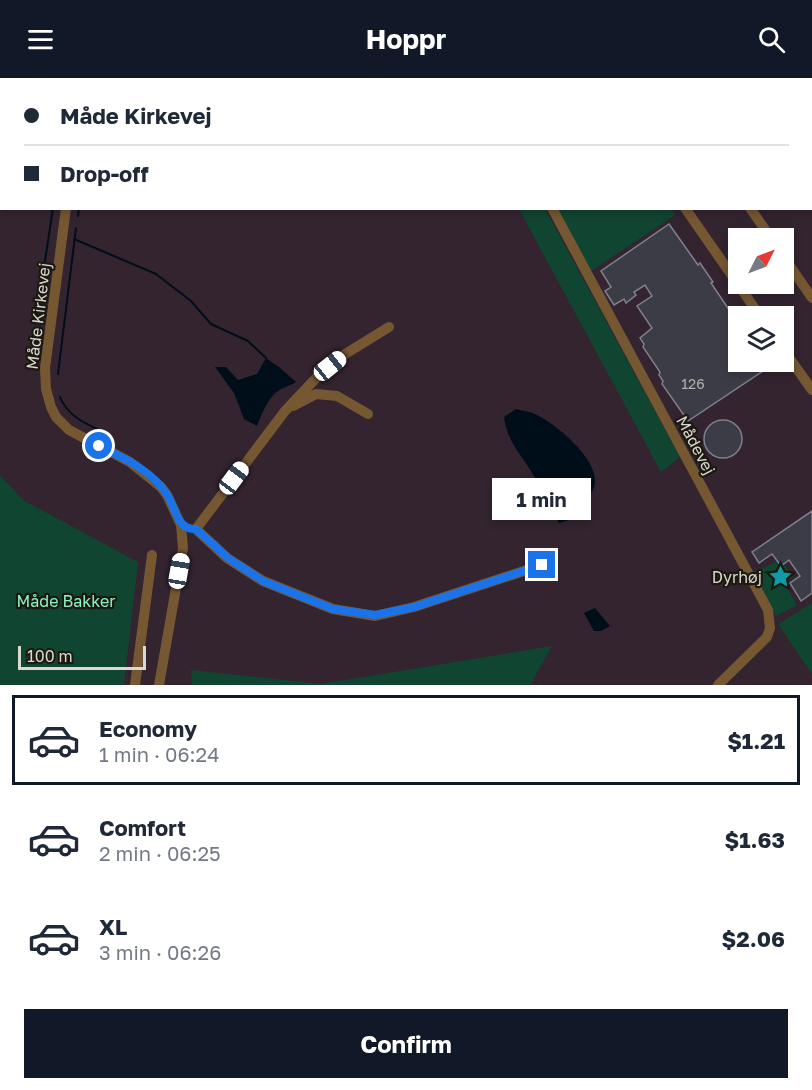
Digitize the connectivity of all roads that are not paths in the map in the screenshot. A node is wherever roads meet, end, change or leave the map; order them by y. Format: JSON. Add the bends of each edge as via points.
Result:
{"nodes":[{"id":1,"x":66,"y":210,"type":"edge"},
{"id":2,"x":553,"y":210,"type":"edge"},
{"id":3,"x":686,"y":210,"type":"edge"},
{"id":4,"x":751,"y":210,"type":"edge"},
{"id":5,"x":764,"y":228,"type":"edge"},
{"id":6,"x":794,"y":272,"type":"edge"},
{"id":7,"x":812,"y":298,"type":"edge"},
{"id":8,"x":753,"y":306,"type":"edge"},
{"id":9,"x":389,"y":327,"type":"dead end"},
{"id":10,"x":794,"y":365,"type":"edge"},
{"id":11,"x":812,"y":390,"type":"edge"},
{"id":12,"x":285,"y":411,"type":"junction"},
{"id":13,"x":368,"y":414,"type":"dead end"},
{"id":14,"x":182,"y":525,"type":"junction"},
{"id":15,"x":196,"y":529,"type":"junction"},
{"id":16,"x":152,"y":555,"type":"dead end"},
{"id":17,"x":542,"y":565,"type":"dead end"},
{"id":18,"x":135,"y":685,"type":"edge"},
{"id":19,"x":159,"y":685,"type":"edge"},
{"id":20,"x":718,"y":685,"type":"edge"}],
"edges":[{"from":1,"to":14,"type":"street","name":"Måde Kirkevej","via":[[45,368],[51,407],[69,430],[130,462],[153,479],[167,495]]},
{"from":2,"to":20,"type":"street","name":"Mådevej","via":[[768,610],[767,637]]},
{"from":3,"to":8,"type":"street"},
{"from":4,"to":5,"type":"street"},
{"from":6,"to":7,"type":"street"},
{"from":9,"to":12,"type":"street","via":[[342,356]]},
{"from":10,"to":11,"type":"street"},
{"from":12,"to":13,"type":"street","via":[[316,394],[338,396]]},
{"from":12,"to":15,"type":"street"},
{"from":14,"to":15,"type":"street"},
{"from":14,"to":19,"type":"street","name":"Måde Kirkevej","via":[[183,548]]},
{"from":15,"to":17,"type":"street","via":[[234,563],[263,581],[333,609],[375,615],[414,607]]},
{"from":16,"to":18,"type":"street"}]}
